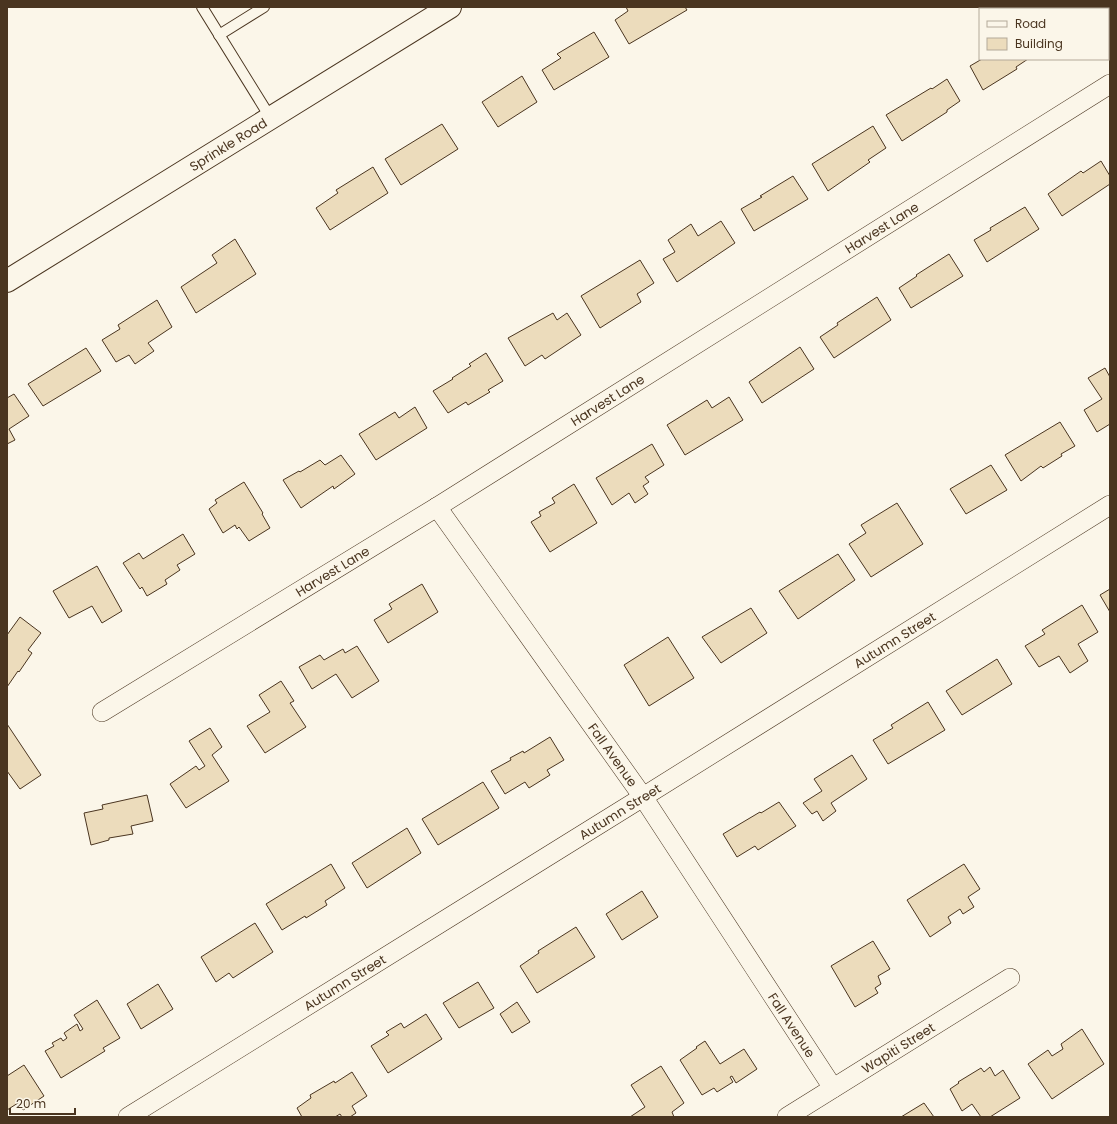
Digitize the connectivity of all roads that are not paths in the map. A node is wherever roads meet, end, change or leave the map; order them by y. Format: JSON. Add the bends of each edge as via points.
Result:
{"nodes":[{"id":1,"x":202,"y":7,"type":"edge"},
{"id":2,"x":264,"y":7,"type":"edge"},
{"id":3,"x":450,"y":7,"type":"edge"},
{"id":4,"x":219,"y":36,"type":"junction"},
{"id":5,"x":1110,"y":84,"type":"edge"},
{"id":6,"x":270,"y":117,"type":"junction"},
{"id":7,"x":7,"y":281,"type":"edge"},
{"id":8,"x":1110,"y":505,"type":"edge"},
{"id":9,"x":437,"y":507,"type":"junction"},
{"id":10,"x":102,"y":712,"type":"dead end"},
{"id":11,"x":643,"y":797,"type":"junction"},
{"id":12,"x":1010,"y":978,"type":"dead end"},
{"id":13,"x":833,"y":1088,"type":"junction"},
{"id":14,"x":128,"y":1117,"type":"edge"},
{"id":15,"x":787,"y":1117,"type":"edge"}],
"edges":[{"from":1,"to":4,"type":"lane"},
{"from":2,"to":4,"type":"lane"},
{"from":3,"to":6,"type":"main road","name":"Sprinkle Road"},
{"from":4,"to":6,"type":"lane"},
{"from":5,"to":9,"type":"street","name":"Harvest Lane"},
{"from":6,"to":7,"type":"main road","name":"Sprinkle Road"},
{"from":8,"to":11,"type":"street","name":"Autumn Street"},
{"from":9,"to":10,"type":"street","name":"Harvest Lane"},
{"from":9,"to":11,"type":"street","name":"Fall Avenue"},
{"from":11,"to":13,"type":"street","name":"Fall Avenue"},
{"from":11,"to":14,"type":"street","name":"Autumn Street"},
{"from":12,"to":13,"type":"street","name":"Wapiti Street"},
{"from":13,"to":15,"type":"street","name":"Wapiti Street"}]}
